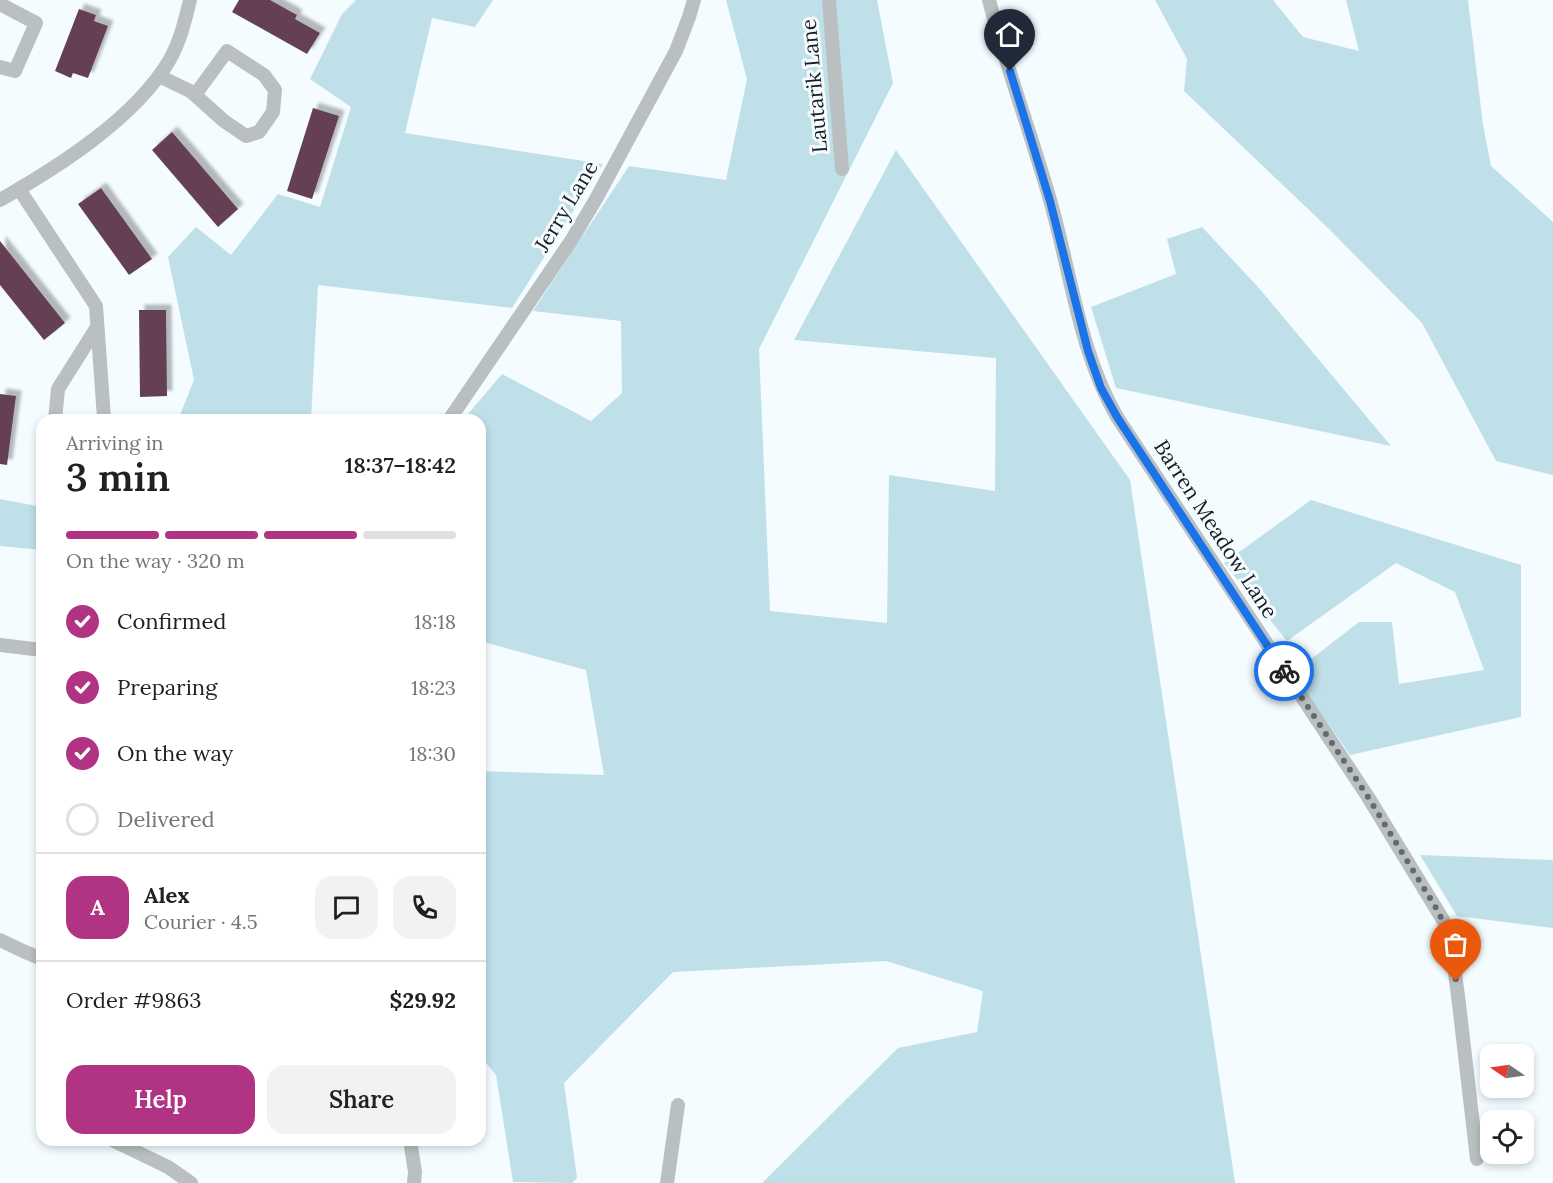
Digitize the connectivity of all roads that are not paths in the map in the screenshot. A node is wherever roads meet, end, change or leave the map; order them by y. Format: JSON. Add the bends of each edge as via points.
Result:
{"nodes":[{"id":1,"x":190,"y":0,"type":"edge"},
{"id":2,"x":694,"y":0,"type":"edge"},
{"id":3,"x":829,"y":0,"type":"edge"},
{"id":4,"x":989,"y":0,"type":"edge"},
{"id":5,"x":0,"y":4,"type":"edge"},
{"id":6,"x":0,"y":67,"type":"edge"},
{"id":7,"x":159,"y":76,"type":"junction"},
{"id":8,"x":195,"y":95,"type":"junction"},
{"id":9,"x":842,"y":169,"type":"dead end"},
{"id":10,"x":19,"y":189,"type":"junction"},
{"id":11,"x":0,"y":200,"type":"edge"},
{"id":12,"x":97,"y":327,"type":"junction"},
{"id":13,"x":56,"y":414,"type":"edge"},
{"id":14,"x":104,"y":414,"type":"edge"},
{"id":15,"x":453,"y":414,"type":"edge"},
{"id":16,"x":0,"y":645,"type":"edge"},
{"id":17,"x":36,"y":649,"type":"edge"},
{"id":18,"x":0,"y":940,"type":"edge"},
{"id":19,"x":36,"y":956,"type":"edge"},
{"id":20,"x":678,"y":1105,"type":"dead end"},
{"id":21,"x":124,"y":1146,"type":"edge"},
{"id":22,"x":411,"y":1146,"type":"edge"},
{"id":23,"x":1477,"y":1159,"type":"dead end"},
{"id":24,"x":191,"y":1183,"type":"edge"},
{"id":25,"x":414,"y":1183,"type":"edge"},
{"id":26,"x":667,"y":1183,"type":"edge"}],
"edges":[{"from":1,"to":7,"type":"street","via":[[184,25]]},
{"from":2,"to":15,"type":"street","name":"Jerry Lane","via":[[676,51],[596,199]]},
{"from":3,"to":9,"type":"street","name":"Lautarik Lane"},
{"from":4,"to":23,"type":"street","name":"Barren Meadow Lane","via":[[1050,201],[1088,351],[1107,400],[1368,797],[1450,935]]},
{"from":5,"to":6,"type":"street","via":[[36,23],[15,71]]},
{"from":7,"to":8,"type":"street"},
{"from":7,"to":10,"type":"street","via":[[98,135]]},
{"from":8,"to":8,"type":"street","via":[[246,136],[259,132],[273,112],[275,90],[264,75],[227,51]]},
{"from":10,"to":11,"type":"street"},
{"from":10,"to":12,"type":"street","via":[[96,306]]},
{"from":12,"to":13,"type":"street","via":[[58,388]]},
{"from":12,"to":14,"type":"street"},
{"from":16,"to":17,"type":"street"},
{"from":18,"to":19,"type":"street"},
{"from":20,"to":26,"type":"street"},
{"from":21,"to":24,"type":"street"},
{"from":22,"to":25,"type":"street"}]}
